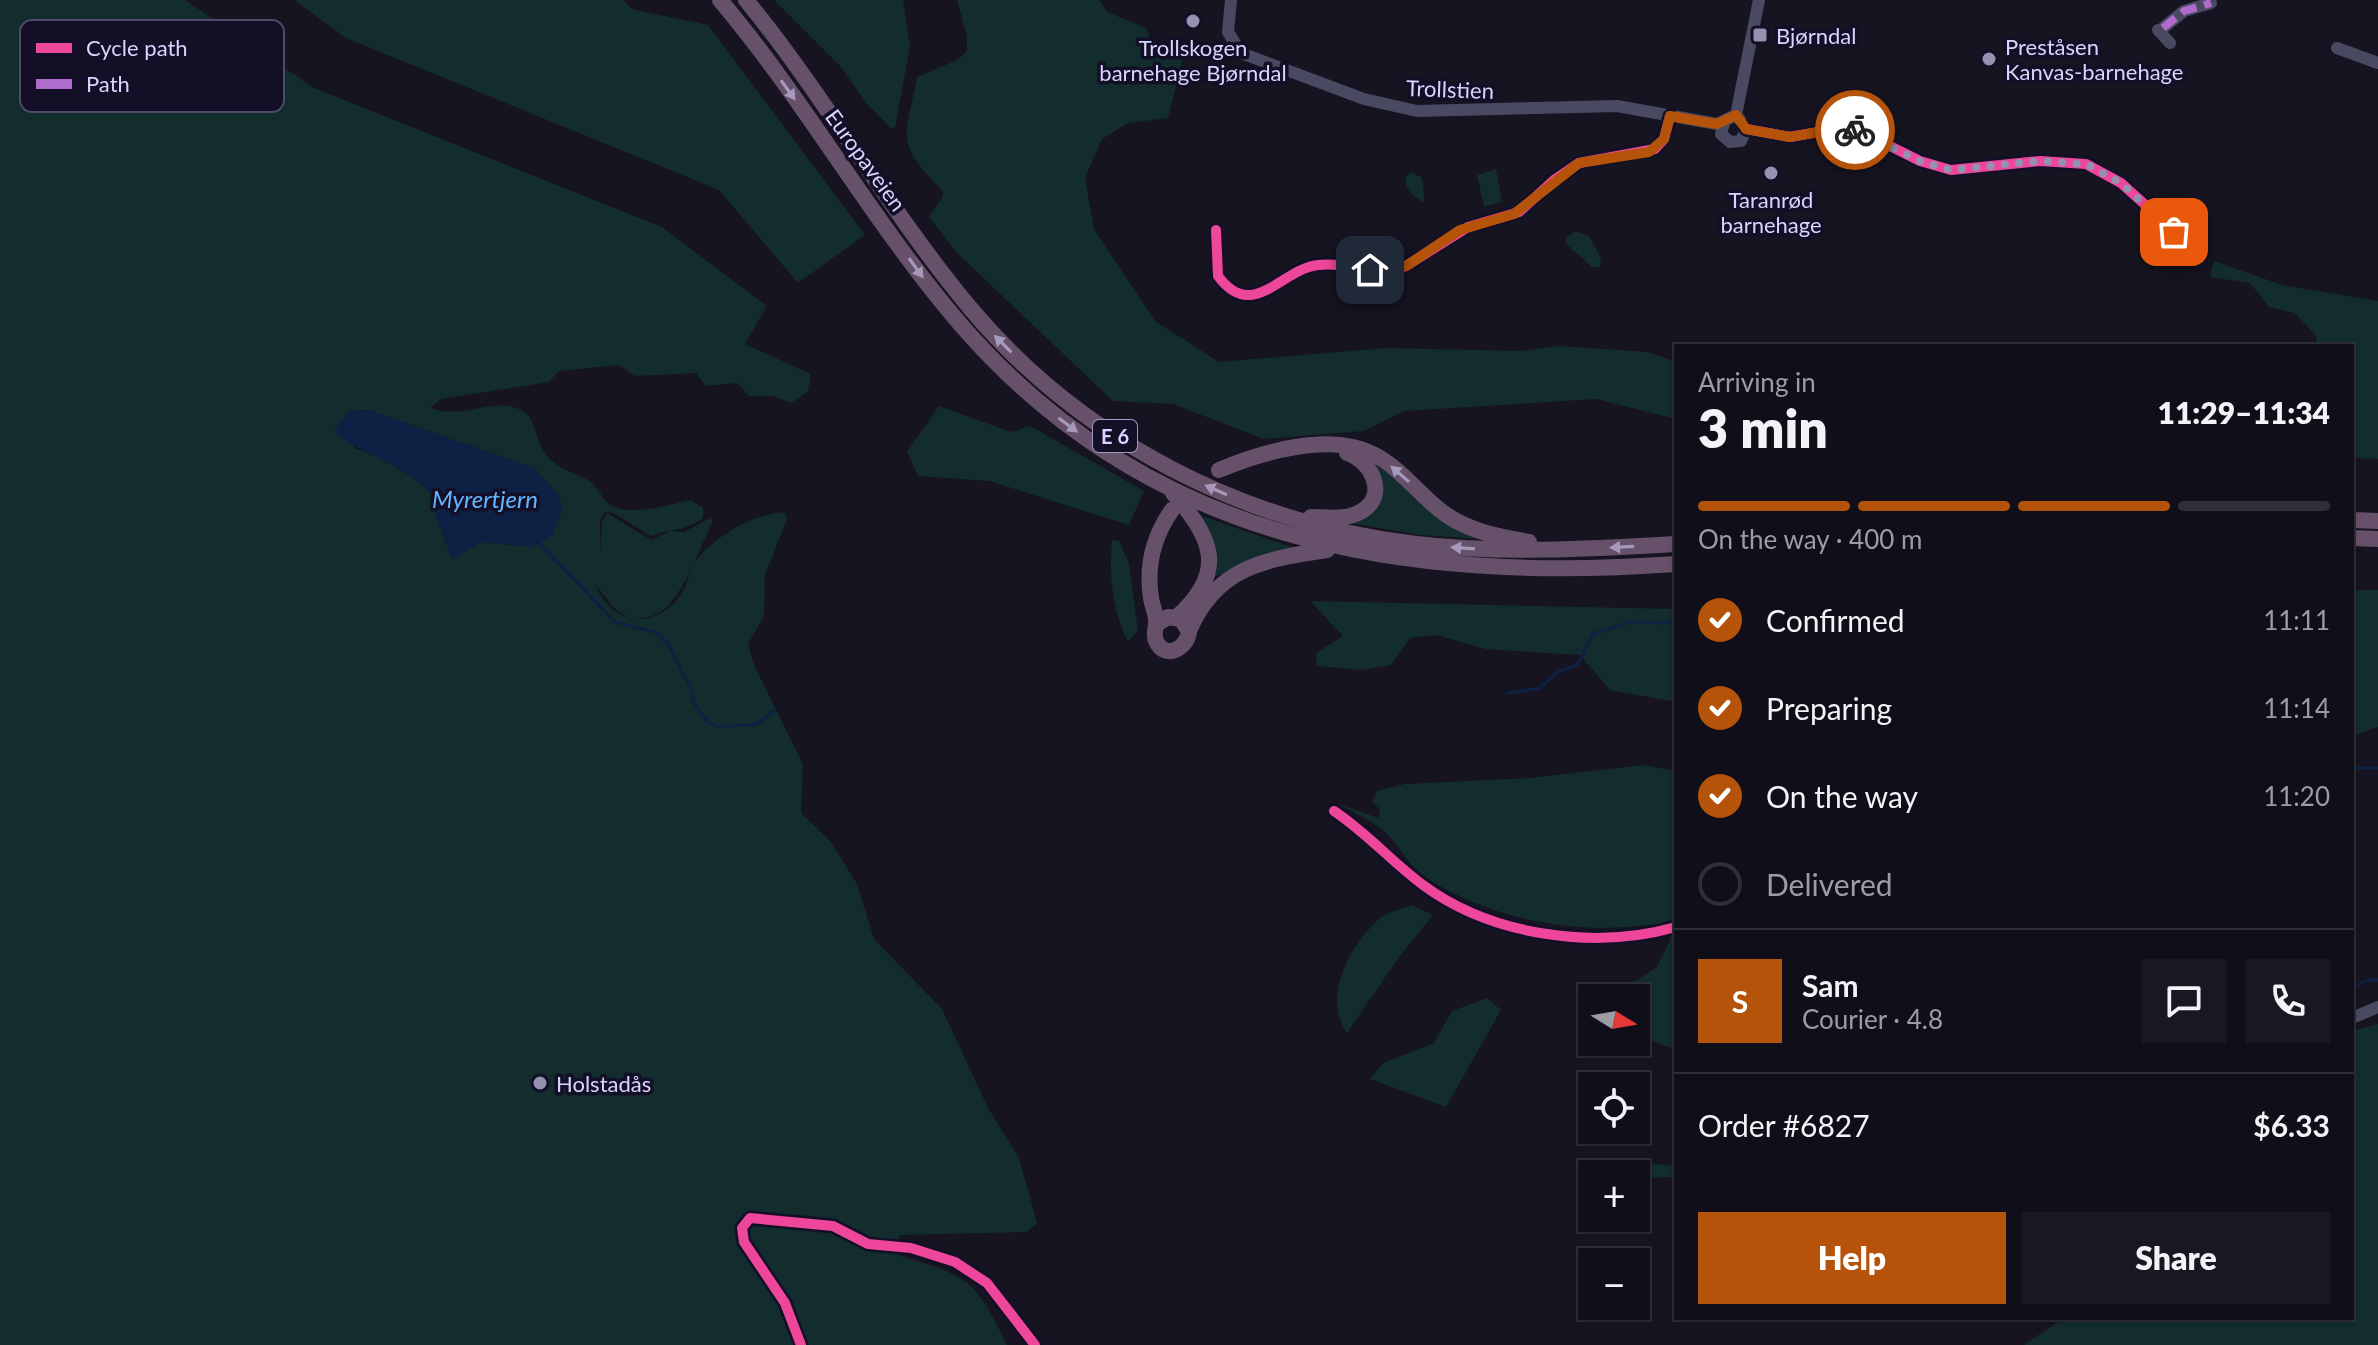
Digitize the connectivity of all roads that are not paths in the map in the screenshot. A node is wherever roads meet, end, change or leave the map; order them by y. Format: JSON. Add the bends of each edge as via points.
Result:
{"nodes":[{"id":1,"x":720,"y":0,"type":"edge"},
{"id":2,"x":746,"y":0,"type":"edge"},
{"id":3,"x":1231,"y":0,"type":"edge"},
{"id":4,"x":1759,"y":0,"type":"edge"},
{"id":5,"x":2211,"y":3,"type":"dead end"},
{"id":6,"x":2170,"y":43,"type":"dead end"},
{"id":7,"x":2337,"y":48,"type":"dead end"},
{"id":8,"x":2378,"y":63,"type":"edge"},
{"id":9,"x":1736,"y":115,"type":"junction"},
{"id":10,"x":1670,"y":116,"type":"junction"},
{"id":11,"x":1724,"y":123,"type":"junction"},
{"id":12,"x":1746,"y":129,"type":"junction"},
{"id":13,"x":2150,"y":211,"type":"dead end"},
{"id":14,"x":1216,"y":230,"type":"dead end"},
{"id":15,"x":1331,"y":446,"type":"junction"},
{"id":16,"x":1219,"y":470,"type":"dead end"},
{"id":17,"x":1170,"y":488,"type":"junction"},
{"id":18,"x":1172,"y":510,"type":"dead end"},
{"id":19,"x":1289,"y":518,"type":"junction"},
{"id":20,"x":2354,"y":520,"type":"edge"},
{"id":21,"x":2378,"y":521,"type":"edge"},
{"id":22,"x":2354,"y":538,"type":"edge"},
{"id":23,"x":2378,"y":539,"type":"edge"},
{"id":24,"x":1674,"y":544,"type":"edge"},
{"id":25,"x":1337,"y":548,"type":"junction"},
{"id":26,"x":1569,"y":550,"type":"junction"},
{"id":27,"x":1674,"y":564,"type":"edge"},
{"id":28,"x":1168,"y":619,"type":"junction"},
{"id":29,"x":1189,"y":631,"type":"junction"},
{"id":30,"x":1467,"y":910,"type":"dead end"},
{"id":31,"x":1674,"y":928,"type":"edge"},
{"id":32,"x":2378,"y":1007,"type":"edge"},
{"id":33,"x":2354,"y":1017,"type":"edge"},
{"id":34,"x":801,"y":1345,"type":"edge"},
{"id":35,"x":1035,"y":1345,"type":"edge"}],
"edges":[{"from":1,"to":17,"type":"highway","name":"Europaveien","number":"E 6","one_way":true,"via":[[917,269],[979,344],[1078,433]]},
{"from":19,"to":2,"type":"highway","name":"Europaveien","number":"E 6","one_way":true,"via":[[1217,491],[1109,432],[1018,359],[971,309]]},
{"from":3,"to":10,"type":"street","name":"Trollstien","via":[[1228,32],[1241,53],[1392,107],[1438,113],[1617,106]]},
{"from":4,"to":9,"type":"street"},
{"from":5,"to":6,"type":"street","via":[[2184,11],[2160,29]]},
{"from":7,"to":8,"type":"street"},
{"from":9,"to":11,"type":"street"},
{"from":9,"to":12,"type":"street"},
{"from":10,"to":11,"type":"street","name":"Trollstien"},
{"from":10,"to":14,"type":"street","via":[[1664,139],[1655,149],[1579,163],[1519,212],[1468,227],[1394,270],[1315,265],[1263,293],[1246,295],[1218,276]]},
{"from":11,"to":12,"type":"street","via":[[1721,134],[1730,142],[1741,141]]},
{"from":12,"to":13,"type":"street","via":[[1790,137],[1858,130],[1951,170],[2040,161],[2086,164],[2116,179]]},
{"from":15,"to":16,"type":"highway","number":"E 6","via":[[1267,455]]},
{"from":15,"to":19,"type":"highway","number":"E 6","via":[[1369,467],[1375,483],[1370,503],[1349,516]]},
{"from":26,"to":15,"type":"highway","number":"E 6","one_way":true,"via":[[1470,527],[1441,510],[1375,454]]},
{"from":17,"to":25,"type":"highway","number":"E 6","via":[[1258,526]]},
{"from":17,"to":28,"type":"highway","number":"E 6","via":[[1199,524],[1211,558],[1200,590]]},
{"from":18,"to":28,"type":"highway","number":"E 6","via":[[1152,545],[1150,595]]},
{"from":26,"to":19,"type":"highway","number":"E 6","one_way":true,"via":[[1416,544]]},
{"from":20,"to":21,"type":"highway"},
{"from":22,"to":23,"type":"highway"},
{"from":24,"to":26,"type":"highway","number":"E 6","one_way":true},
{"from":25,"to":27,"type":"highway","number":"E 6","via":[[1473,566]]},
{"from":25,"to":29,"type":"highway","number":"E 6","via":[[1274,558],[1226,579]]},
{"from":28,"to":29,"type":"highway"},
{"from":28,"to":29,"type":"highway","number":"E 6","via":[[1156,642],[1169,651],[1184,646]]},
{"from":30,"to":31,"type":"street","via":[[1513,926],[1606,939]]},
{"from":32,"to":33,"type":"street"},
{"from":34,"to":35,"type":"street","via":[[785,1303],[744,1242],[742,1228],[750,1218],[833,1226],[868,1244],[911,1248],[966,1267],[995,1292]]}]}
